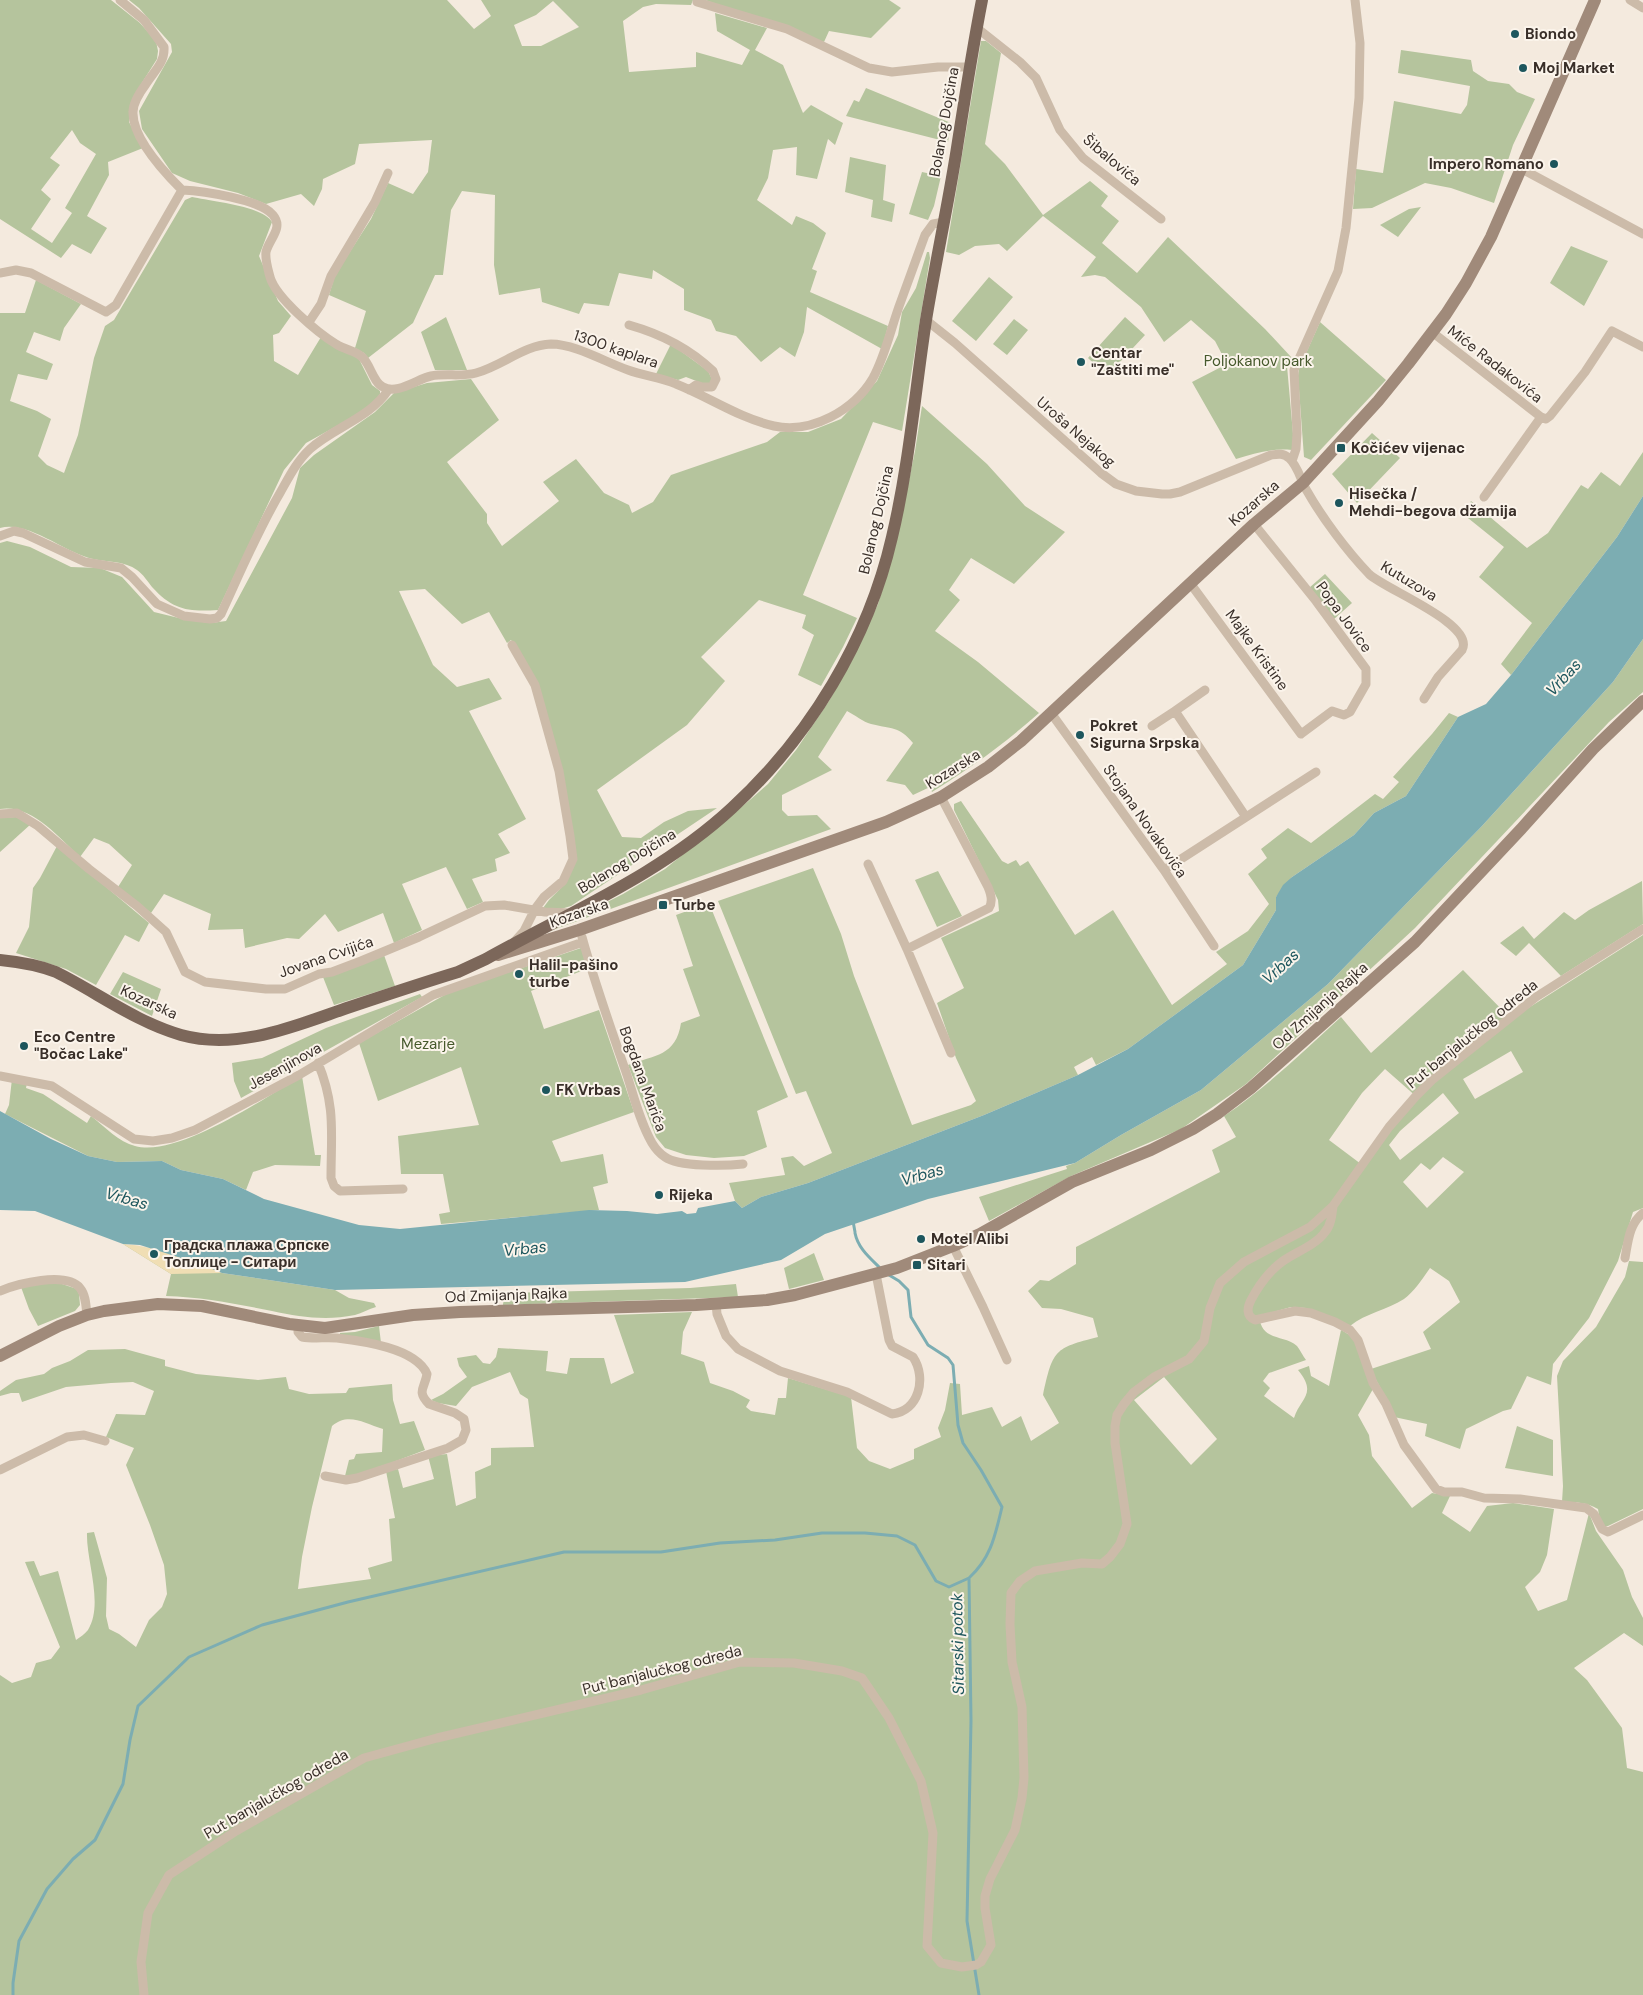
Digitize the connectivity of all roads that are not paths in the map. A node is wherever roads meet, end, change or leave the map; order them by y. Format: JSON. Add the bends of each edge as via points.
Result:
{"nodes":[{"id":1,"x":120,"y":0,"type":"edge"},
{"id":2,"x":982,"y":0,"type":"edge"},
{"id":3,"x":1355,"y":0,"type":"edge"},
{"id":4,"x":1595,"y":0,"type":"edge"},
{"id":5,"x":1630,"y":0,"type":"edge"},
{"id":6,"x":697,"y":2,"type":"dead end"},
{"id":7,"x":1643,"y":8,"type":"edge"},
{"id":8,"x":976,"y":28,"type":"junction"},
{"id":9,"x":970,"y":67,"type":"junction"},
{"id":10,"x":1520,"y":168,"type":"junction"},
{"id":11,"x":388,"y":173,"type":"dead end"},
{"id":12,"x":182,"y":190,"type":"junction"},
{"id":13,"x":1161,"y":218,"type":"dead end"},
{"id":14,"x":944,"y":222,"type":"junction"},
{"id":15,"x":1643,"y":234,"type":"edge"},
{"id":16,"x":0,"y":273,"type":"edge"},
{"id":17,"x":926,"y":320,"type":"junction"},
{"id":18,"x":310,"y":322,"type":"junction"},
{"id":19,"x":630,"y":325,"type":"dead end"},
{"id":20,"x":1432,"y":332,"type":"junction"},
{"id":21,"x":1643,"y":347,"type":"edge"},
{"id":22,"x":389,"y":389,"type":"junction"},
{"id":23,"x":689,"y":390,"type":"junction"},
{"id":24,"x":1541,"y":417,"type":"junction"},
{"id":25,"x":1292,"y":461,"type":"junction"},
{"id":26,"x":1303,"y":483,"type":"junction"},
{"id":27,"x":1484,"y":497,"type":"dead end"},
{"id":28,"x":1254,"y":524,"type":"junction"},
{"id":29,"x":0,"y":536,"type":"edge"},
{"id":30,"x":1190,"y":583,"type":"junction"},
{"id":31,"x":512,"y":645,"type":"dead end"},
{"id":32,"x":1205,"y":690,"type":"dead end"},
{"id":33,"x":1424,"y":700,"type":"dead end"},
{"id":34,"x":1643,"y":701,"type":"edge"},
{"id":35,"x":1175,"y":711,"type":"junction"},
{"id":36,"x":1051,"y":713,"type":"junction"},
{"id":37,"x":1152,"y":726,"type":"dead end"},
{"id":38,"x":1301,"y":734,"type":"joint"},
{"id":39,"x":1316,"y":772,"type":"dead end"},
{"id":40,"x":941,"y":797,"type":"junction"},
{"id":41,"x":0,"y":814,"type":"edge"},
{"id":42,"x":1246,"y":816,"type":"junction"},
{"id":43,"x":868,"y":864,"type":"dead end"},
{"id":44,"x":1164,"y":870,"type":"junction"},
{"id":45,"x":535,"y":909,"type":"junction"},
{"id":46,"x":572,"y":913,"type":"junction"},
{"id":47,"x":1643,"y":930,"type":"edge"},
{"id":48,"x":581,"y":936,"type":"junction"},
{"id":49,"x":511,"y":945,"type":"junction"},
{"id":50,"x":1214,"y":946,"type":"dead end"},
{"id":51,"x":907,"y":949,"type":"junction"},
{"id":52,"x":486,"y":959,"type":"junction"},
{"id":53,"x":0,"y":960,"type":"edge"},
{"id":54,"x":950,"y":1053,"type":"dead end"},
{"id":55,"x":318,"y":1063,"type":"junction"},
{"id":56,"x":0,"y":1076,"type":"edge"},
{"id":57,"x":743,"y":1164,"type":"dead end"},
{"id":58,"x":403,"y":1189,"type":"dead end"},
{"id":59,"x":1333,"y":1206,"type":"junction"},
{"id":60,"x":1643,"y":1214,"type":"edge"},
{"id":61,"x":952,"y":1246,"type":"junction"},
{"id":62,"x":1625,"y":1258,"type":"dead end"},
{"id":63,"x":876,"y":1274,"type":"junction"},
{"id":64,"x":0,"y":1291,"type":"edge"},
{"id":65,"x":716,"y":1303,"type":"junction"},
{"id":66,"x":87,"y":1315,"type":"junction"},
{"id":67,"x":298,"y":1325,"type":"junction"},
{"id":68,"x":0,"y":1356,"type":"edge"},
{"id":69,"x":1007,"y":1360,"type":"dead end"},
{"id":70,"x":105,"y":1441,"type":"dead end"},
{"id":71,"x":0,"y":1470,"type":"edge"},
{"id":72,"x":325,"y":1476,"type":"dead end"},
{"id":73,"x":1643,"y":1515,"type":"edge"},
{"id":74,"x":144,"y":1995,"type":"edge"}],
"edges":[{"from":1,"to":12,"type":"street","via":[[144,20],[164,47],[163,61],[134,104],[134,119],[158,163]]},
{"from":2,"to":8,"type":"main road","name":"Bolanog Dojčina"},
{"from":3,"to":25,"type":"street","via":[[1360,43],[1359,98],[1346,228],[1338,271],[1294,370],[1297,433]]},
{"from":4,"to":10,"type":"street","name":"Kozarska"},
{"from":5,"to":7,"type":"street"},
{"from":6,"to":9,"type":"street","via":[[786,29],[869,68],[892,72],[938,66]]},
{"from":8,"to":9,"type":"main road","name":"Bolanog Dojčina"},
{"from":8,"to":13,"type":"street","name":"Šibalovića","via":[[1036,78],[1060,130],[1083,158]]},
{"from":9,"to":14,"type":"main road","name":"Bolanog Dojčina"},
{"from":10,"to":15,"type":"street"},
{"from":10,"to":20,"type":"street","name":"Kozarska","via":[[1466,283]]},
{"from":11,"to":18,"type":"street","via":[[375,202],[331,276],[321,304]]},
{"from":12,"to":16,"type":"street","via":[[116,305],[106,312],[31,273],[16,270]]},
{"from":12,"to":18,"type":"street","via":[[227,195],[271,213],[277,223],[276,233],[266,253],[271,282],[288,306]]},
{"from":14,"to":17,"type":"main road","name":"Bolanog Dojčina"},
{"from":14,"to":23,"type":"street","name":"1300 kaplara","via":[[933,224],[925,235],[872,378],[843,410],[811,424],[777,426],[752,419]]},
{"from":17,"to":25,"type":"street","name":"Uroša Nejakog","via":[[1116,484],[1149,493],[1170,494],[1271,455],[1284,454]]},
{"from":17,"to":46,"type":"main road","name":"Bolanog Dojčina","via":[[892,536],[870,609],[839,671],[779,760],[730,810],[673,856]]},
{"from":18,"to":22,"type":"street","via":[[340,346],[362,357],[380,386]]},
{"from":19,"to":23,"type":"street","via":[[672,341],[714,371],[716,379],[712,387],[696,385]]},
{"from":20,"to":24,"type":"street","name":"Miće Radakovića"},
{"from":20,"to":26,"type":"street","name":"Kozarska","via":[[1378,401]]},
{"from":21,"to":24,"type":"street","name":"Miće Radakovića","via":[[1612,331],[1550,416],[1546,419]]},
{"from":22,"to":23,"type":"street","name":"1300 kaplara","via":[[430,376],[477,373],[542,345],[556,344]]},
{"from":22,"to":29,"type":"street","via":[[373,409],[310,449],[295,467],[268,513],[217,618],[184,616],[158,604],[121,568],[84,562],[23,533]]},
{"from":24,"to":27,"type":"street","name":"Miće Radakovića"},
{"from":25,"to":26,"type":"street"},
{"from":26,"to":28,"type":"street","name":"Kozarska"},
{"from":26,"to":33,"type":"street","name":"Kutuzova","via":[[1332,528],[1368,572],[1384,585],[1436,613],[1462,638],[1462,650],[1438,677]]},
{"from":28,"to":30,"type":"street","name":"Kozarska"},
{"from":28,"to":38,"type":"street","name":"Popa Jovice","via":[[1366,669],[1366,684],[1350,712],[1344,715],[1332,711]]},
{"from":30,"to":36,"type":"street","name":"Kozarska"},
{"from":30,"to":38,"type":"street","name":"Majke Kristine"},
{"from":31,"to":45,"type":"street","via":[[535,685],[559,771],[572,852],[563,881]]},
{"from":32,"to":35,"type":"street"},
{"from":34,"to":61,"type":"street","name":"Od Zmijanja Rajka","via":[[1593,749],[1415,942],[1251,1088],[1193,1129],[1072,1182],[980,1234]]},
{"from":35,"to":37,"type":"street"},
{"from":35,"to":42,"type":"street"},
{"from":36,"to":40,"type":"street","name":"Kozarska","via":[[988,767]]},
{"from":36,"to":44,"type":"street","name":"Stojana Novakovića"},
{"from":39,"to":42,"type":"street"},
{"from":40,"to":48,"type":"street","name":"Kozarska","via":[[886,822]]},
{"from":40,"to":51,"type":"street","via":[[988,888],[991,905]]},
{"from":41,"to":45,"type":"street","name":"Jovana Cvijića","via":[[17,813],[38,826],[137,906],[166,932],[185,972],[205,982],[285,988],[362,961],[485,906]]},
{"from":42,"to":44,"type":"street"},
{"from":43,"to":51,"type":"street"},
{"from":44,"to":50,"type":"street","name":"Stojana Novakovića"},
{"from":45,"to":46,"type":"street","name":"Jovana Cvijića"},
{"from":45,"to":49,"type":"street","via":[[524,931]]},
{"from":46,"to":49,"type":"main road","name":"Bolanog Dojčina"},
{"from":47,"to":59,"type":"street","name":"Put banjalučkog odreda","via":[[1536,997],[1432,1080],[1389,1126]]},
{"from":48,"to":52,"type":"street","name":"Kozarska"},
{"from":48,"to":55,"type":"street","name":"Jesenjinova","via":[[433,995]]},
{"from":48,"to":57,"type":"street","name":"Bogdana Marića","via":[[641,1117],[658,1152],[667,1159],[682,1162],[713,1166]]},
{"from":49,"to":52,"type":"main road","name":"Bolanog Dojčina"},
{"from":51,"to":54,"type":"street"},
{"from":52,"to":53,"type":"main road","name":"Kozarska","via":[[458,972],[297,1025],[232,1039],[197,1038],[149,1024],[56,972]]},
{"from":55,"to":56,"type":"street","name":"Jesenjinova","via":[[196,1130],[153,1141],[134,1139],[52,1086]]},
{"from":55,"to":58,"type":"street","via":[[329,1093],[333,1119],[331,1178],[334,1186],[340,1191]]},
{"from":59,"to":73,"type":"street","via":[[1326,1232],[1282,1262],[1262,1283],[1249,1304],[1248,1314],[1252,1319],[1295,1311],[1335,1322],[1350,1330],[1358,1340],[1373,1383],[1404,1445],[1436,1489],[1484,1498],[1520,1499],[1586,1508],[1594,1514],[1602,1530],[1608,1532]]},
{"from":59,"to":74,"type":"street","name":"Put banjalučkog odreda","via":[[1310,1227],[1244,1262],[1220,1283],[1200,1347],[1189,1359],[1134,1392],[1117,1415],[1115,1443],[1127,1524],[1120,1544],[1110,1557],[1102,1564],[1082,1563],[1035,1572],[1020,1580],[1011,1593],[1012,1662],[1022,1707],[1024,1778],[1015,1830],[985,1896],[991,1945],[985,1958],[976,1965],[962,1967],[941,1963],[927,1946],[933,1833],[921,1781],[889,1718],[862,1678],[842,1671],[794,1663],[740,1662],[642,1690],[364,1758],[236,1831],[169,1875],[148,1913],[141,1962]]},
{"from":60,"to":62,"type":"street","via":[[1632,1228]]},
{"from":61,"to":63,"type":"street","name":"Od Zmijanja Rajka"},
{"from":61,"to":69,"type":"street"},
{"from":63,"to":65,"type":"street","name":"Od Zmijanja Rajka","via":[[785,1297]]},
{"from":63,"to":65,"type":"street","via":[[889,1340],[892,1346],[913,1357],[919,1372],[914,1402],[900,1413],[892,1414],[846,1392],[780,1371],[738,1349],[726,1336]]},
{"from":64,"to":66,"type":"street","via":[[35,1280],[73,1283],[83,1292]]},
{"from":65,"to":67,"type":"street","name":"Od Zmijanja Rajka","via":[[460,1312],[413,1315],[336,1327]]},
{"from":66,"to":67,"type":"street","name":"Od Zmijanja Rajka","via":[[117,1308],[172,1304]]},
{"from":66,"to":68,"type":"street","name":"Od Zmijanja Rajka"},
{"from":67,"to":72,"type":"street","name":"Od Zmijanja Rajka","via":[[302,1337],[344,1340],[404,1354],[425,1369],[427,1376],[422,1391],[426,1400],[462,1416],[466,1422],[462,1440],[448,1448],[357,1478],[346,1480]]},
{"from":70,"to":71,"type":"street","via":[[84,1435],[67,1437]]}]}
